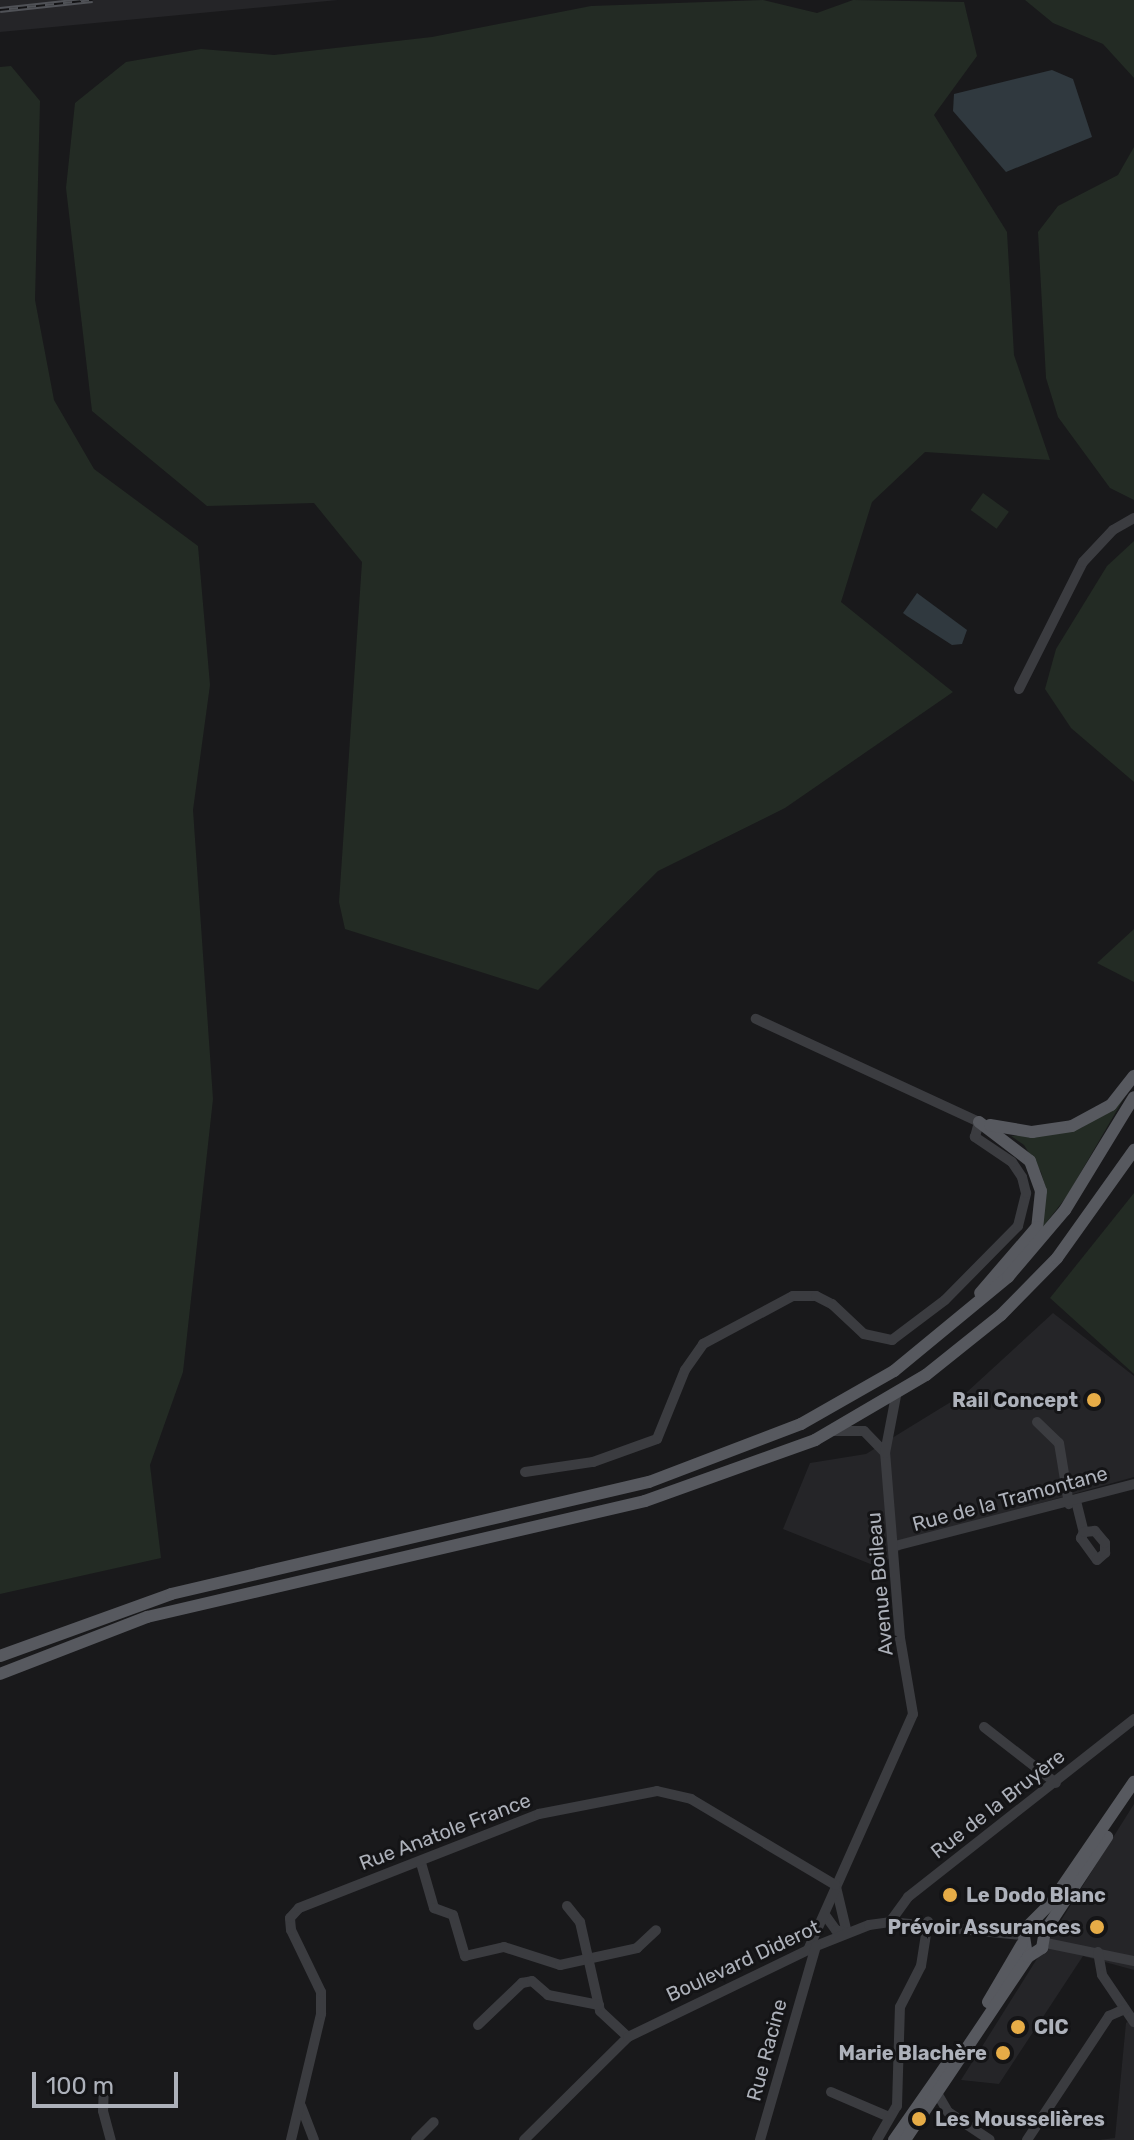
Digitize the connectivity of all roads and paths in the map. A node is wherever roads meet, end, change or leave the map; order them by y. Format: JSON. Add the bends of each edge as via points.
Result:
{"nodes":[{"id":1,"x":1134,"y":518,"type":"edge"},
{"id":2,"x":1019,"y":689,"type":"dead end"},
{"id":3,"x":756,"y":1019,"type":"dead end"},
{"id":4,"x":1134,"y":1076,"type":"edge"},
{"id":5,"x":1134,"y":1097,"type":"edge"},
{"id":6,"x":979,"y":1122,"type":"junction"},
{"id":7,"x":1134,"y":1150,"type":"edge"},
{"id":8,"x":926,"y":1348,"type":"junction"},
{"id":9,"x":896,"y":1396,"type":"junction"},
{"id":10,"x":1037,"y":1422,"type":"dead end"},
{"id":11,"x":834,"y":1431,"type":"junction"},
{"id":12,"x":885,"y":1453,"type":"junction"},
{"id":13,"x":525,"y":1472,"type":"dead end"},
{"id":14,"x":1134,"y":1484,"type":"edge"},
{"id":15,"x":1072,"y":1502,"type":"junction"},
{"id":16,"x":1084,"y":1532,"type":"dead end"},
{"id":17,"x":895,"y":1546,"type":"junction"},
{"id":18,"x":0,"y":1656,"type":"edge"},
{"id":19,"x":0,"y":1674,"type":"edge"},
{"id":20,"x":1134,"y":1719,"type":"edge"},
{"id":21,"x":984,"y":1727,"type":"dead end"},
{"id":22,"x":1134,"y":1782,"type":"edge"},
{"id":23,"x":1056,"y":1783,"type":"junction"},
{"id":24,"x":1134,"y":1795,"type":"edge"},
{"id":25,"x":421,"y":1863,"type":"junction"},
{"id":26,"x":835,"y":1885,"type":"junction"},
{"id":27,"x":567,"y":1906,"type":"dead end"},
{"id":28,"x":843,"y":1912,"type":"junction"},
{"id":29,"x":825,"y":1915,"type":"junction"},
{"id":30,"x":890,"y":1922,"type":"junction"},
{"id":31,"x":928,"y":1922,"type":"junction"},
{"id":32,"x":869,"y":1925,"type":"junction"},
{"id":33,"x":656,"y":1930,"type":"dead end"},
{"id":34,"x":847,"y":1933,"type":"junction"},
{"id":35,"x":1041,"y":1933,"type":"junction"},
{"id":36,"x":1025,"y":1943,"type":"junction"},
{"id":37,"x":808,"y":1950,"type":"junction"},
{"id":38,"x":1098,"y":1952,"type":"junction"},
{"id":39,"x":589,"y":1958,"type":"junction"},
{"id":40,"x":1134,"y":1961,"type":"edge"},
{"id":41,"x":808,"y":1969,"type":"junction"},
{"id":42,"x":599,"y":2005,"type":"junction"},
{"id":43,"x":1125,"y":2009,"type":"junction"},
{"id":44,"x":1134,"y":2022,"type":"edge"},
{"id":45,"x":478,"y":2025,"type":"dead end"},
{"id":46,"x":628,"y":2037,"type":"junction"},
{"id":47,"x":104,"y":2084,"type":"dead end"},
{"id":48,"x":831,"y":2092,"type":"dead end"},
{"id":49,"x":937,"y":2093,"type":"junction"},
{"id":50,"x":301,"y":2106,"type":"junction"},
{"id":51,"x":889,"y":2117,"type":"junction"},
{"id":52,"x":434,"y":2122,"type":"dead end"},
{"id":53,"x":111,"y":2140,"type":"edge"},
{"id":54,"x":291,"y":2140,"type":"edge"},
{"id":55,"x":314,"y":2140,"type":"edge"},
{"id":56,"x":416,"y":2140,"type":"edge"},
{"id":57,"x":524,"y":2140,"type":"edge"},
{"id":58,"x":760,"y":2140,"type":"edge"},
{"id":59,"x":877,"y":2140,"type":"edge"},
{"id":60,"x":894,"y":2140,"type":"edge"},
{"id":61,"x":905,"y":2140,"type":"edge"},
{"id":62,"x":990,"y":2140,"type":"edge"},
{"id":63,"x":1027,"y":2140,"type":"edge"}],
"edges":[{"from":1,"to":2,"type":"street","via":[[1113,530],[1083,562]]},
{"from":3,"to":6,"type":"street"},
{"from":4,"to":6,"type":"main road","via":[[1111,1105],[1072,1126],[1032,1132]]},
{"from":5,"to":8,"type":"main road","via":[[1086,1179],[1034,1247],[1008,1277]]},
{"from":6,"to":8,"type":"main road","via":[[1030,1161],[1041,1191],[1040,1212],[1027,1241]]},
{"from":6,"to":13,"type":"street","via":[[975,1137],[1012,1162],[1022,1177],[1024,1209],[1009,1238],[924,1316],[892,1340],[878,1340],[816,1296],[793,1296],[694,1353],[657,1439],[593,1462]]},
{"from":7,"to":9,"type":"main road","via":[[1087,1220],[1031,1285],[957,1353]]},
{"from":8,"to":18,"type":"main road","via":[[801,1424],[649,1482],[171,1594]]},
{"from":9,"to":11,"type":"main road"},
{"from":9,"to":12,"type":"street","name":"Avenue Boileau"},
{"from":10,"to":15,"type":"street","via":[[1059,1443]]},
{"from":11,"to":12,"type":"street","via":[[864,1431]]},
{"from":11,"to":19,"type":"main road","via":[[772,1459],[659,1497],[201,1602],[92,1636]]},
{"from":12,"to":17,"type":"street","name":"Avenue Boileau"},
{"from":14,"to":15,"type":"street","name":"Rue de la Tramontane"},
{"from":15,"to":16,"type":"street"},
{"from":15,"to":17,"type":"street","name":"Rue de la Tramontane"},
{"from":17,"to":26,"type":"street","name":"Avenue Boileau","via":[[900,1638],[913,1714]]},
{"from":20,"to":23,"type":"street","name":"Rue de la Bruyère"},
{"from":21,"to":23,"type":"street"},
{"from":22,"to":35,"type":"main road"},
{"from":23,"to":30,"type":"street","name":"Rue de la Bruyère","via":[[908,1897]]},
{"from":24,"to":35,"type":"main road"},
{"from":25,"to":26,"type":"street","name":"Rue Anatole France","via":[[539,1814],[657,1791],[691,1799]]},
{"from":25,"to":39,"type":"street","via":[[434,1908],[453,1915],[465,1956],[504,1947],[560,1965]]},
{"from":25,"to":50,"type":"street","name":"Rue Anatole France","via":[[299,1908],[290,1918],[321,1992]]},
{"from":26,"to":28,"type":"street"},
{"from":26,"to":29,"type":"street","name":"Avenue Boileau"},
{"from":27,"to":39,"type":"street","via":[[580,1922]]},
{"from":28,"to":32,"type":"street"},
{"from":28,"to":34,"type":"street"},
{"from":29,"to":34,"type":"street","via":[[836,1930]]},
{"from":29,"to":37,"type":"street","name":"Rue Racine"},
{"from":30,"to":31,"type":"street","name":"Boulevard Diderot"},
{"from":30,"to":32,"type":"street","name":"Boulevard Diderot"},
{"from":31,"to":36,"type":"street","name":"Boulevard Diderot"},
{"from":31,"to":51,"type":"street","via":[[921,1966],[900,2007],[897,2106]]},
{"from":32,"to":34,"type":"street","name":"Boulevard Diderot"},
{"from":33,"to":39,"type":"street","via":[[637,1948]]},
{"from":34,"to":37,"type":"street","name":"Boulevard Diderot"},
{"from":35,"to":36,"type":"main road"},
{"from":35,"to":36,"type":"main road"},
{"from":35,"to":38,"type":"street"},
{"from":36,"to":49,"type":"main road"},
{"from":36,"to":60,"type":"main road"},
{"from":37,"to":41,"type":"street","name":"Rue Racine"},
{"from":37,"to":41,"type":"street"},
{"from":37,"to":46,"type":"street","name":"Boulevard Diderot"},
{"from":38,"to":40,"type":"street"},
{"from":38,"to":43,"type":"street","via":[[1102,1975]]},
{"from":39,"to":42,"type":"street"},
{"from":41,"to":58,"type":"street","name":"Rue Racine"},
{"from":42,"to":45,"type":"street","via":[[548,1995],[532,1981],[522,1983]]},
{"from":42,"to":46,"type":"street"},
{"from":43,"to":44,"type":"street"},
{"from":43,"to":63,"type":"street","via":[[1109,2016]]},
{"from":46,"to":57,"type":"street","name":"Boulevard Diderot"},
{"from":47,"to":53,"type":"street","via":[[103,2111]]},
{"from":48,"to":51,"type":"street"},
{"from":49,"to":61,"type":"main road"},
{"from":49,"to":62,"type":"street","via":[[948,2112]]},
{"from":50,"to":54,"type":"street"},
{"from":50,"to":55,"type":"street"},
{"from":51,"to":59,"type":"street"},
{"from":52,"to":56,"type":"street"}]}
